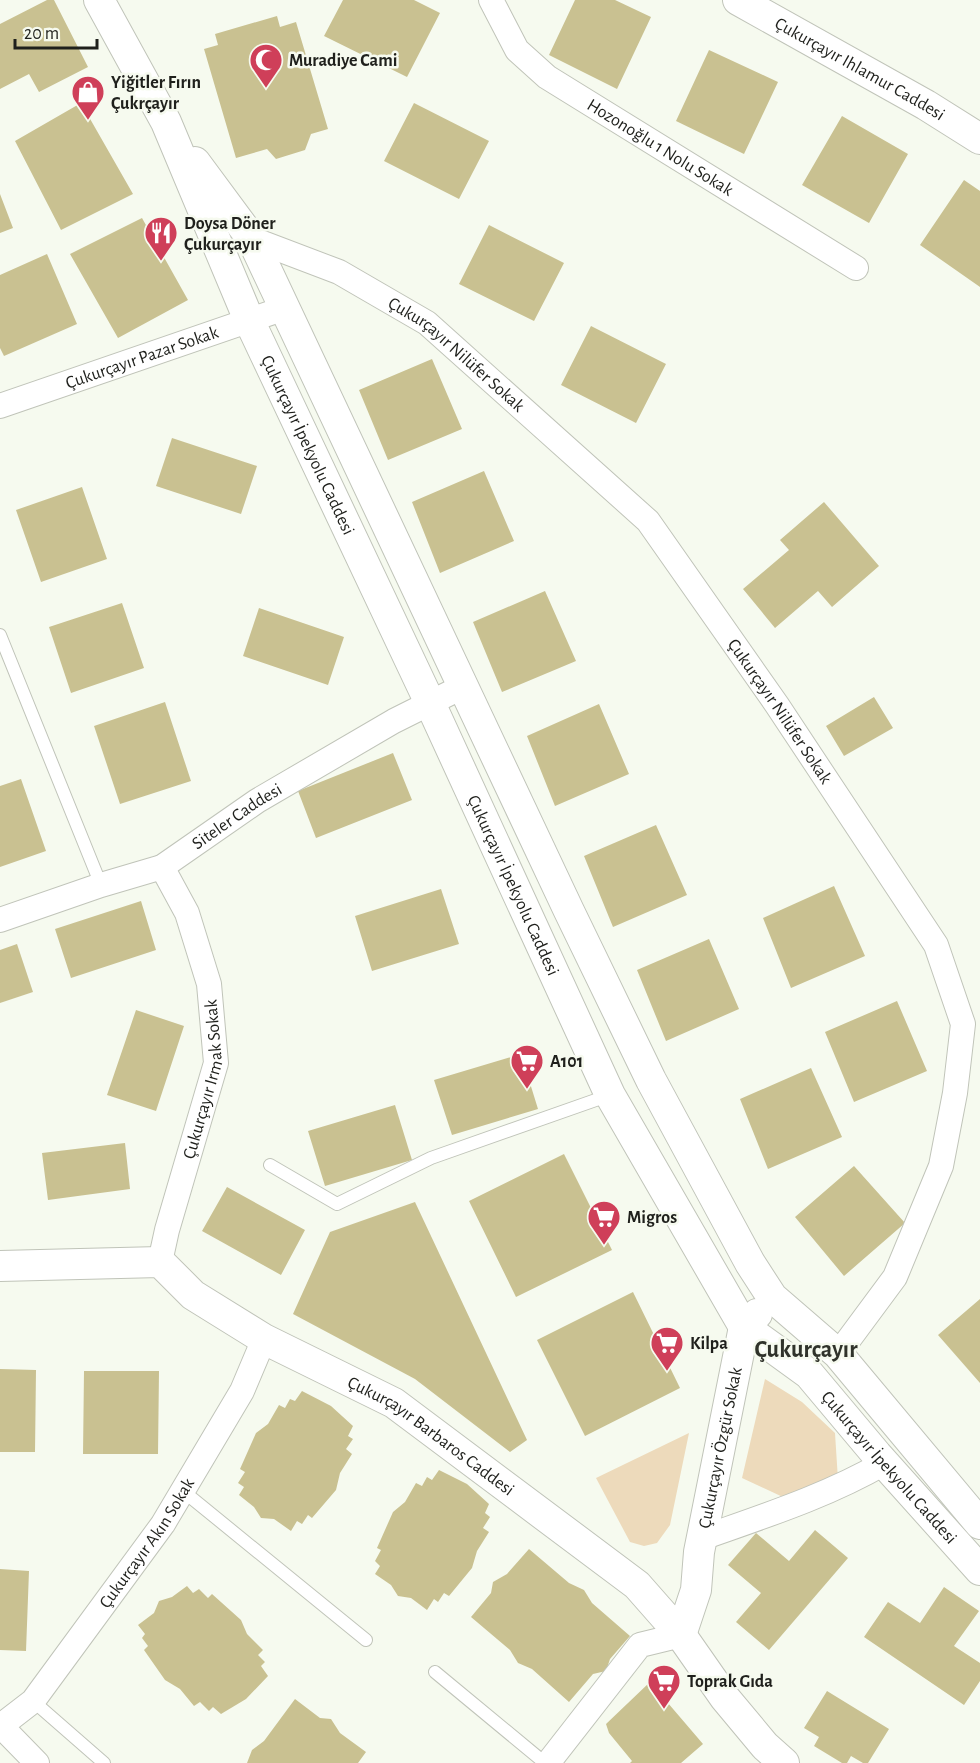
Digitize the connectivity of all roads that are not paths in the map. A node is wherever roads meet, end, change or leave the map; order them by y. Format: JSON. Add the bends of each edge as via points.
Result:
{"nodes":[{"id":1,"x":99,"y":0,"type":"edge"},
{"id":2,"x":492,"y":0,"type":"edge"},
{"id":3,"x":738,"y":0,"type":"edge"},
{"id":4,"x":166,"y":122,"type":"junction"},
{"id":5,"x":980,"y":139,"type":"edge"},
{"id":6,"x":252,"y":238,"type":"junction"},
{"id":7,"x":856,"y":268,"type":"dead end"},
{"id":8,"x":285,"y":308,"type":"junction"},
{"id":9,"x":249,"y":320,"type":"junction"},
{"id":10,"x":0,"y":406,"type":"edge"},
{"id":11,"x":0,"y":635,"type":"edge"},
{"id":12,"x":464,"y":686,"type":"junction"},
{"id":13,"x":430,"y":703,"type":"junction"},
{"id":14,"x":162,"y":867,"type":"junction"},
{"id":15,"x":100,"y":885,"type":"junction"},
{"id":16,"x":0,"y":920,"type":"edge"},
{"id":17,"x":610,"y":1095,"type":"junction"},
{"id":18,"x":270,"y":1165,"type":"dead end"},
{"id":19,"x":160,"y":1262,"type":"junction"},
{"id":20,"x":0,"y":1266,"type":"edge"},
{"id":21,"x":772,"y":1297,"type":"junction"},
{"id":22,"x":744,"y":1327,"type":"junction"},
{"id":23,"x":264,"y":1339,"type":"junction"},
{"id":24,"x":838,"y":1353,"type":"junction"},
{"id":25,"x":885,"y":1463,"type":"junction"},
{"id":26,"x":183,"y":1491,"type":"junction"},
{"id":27,"x":980,"y":1524,"type":"edge"},
{"id":28,"x":702,"y":1538,"type":"junction"},
{"id":29,"x":980,"y":1570,"type":"edge"},
{"id":30,"x":681,"y":1635,"type":"junction"},
{"id":31,"x":366,"y":1640,"type":"dead end"},
{"id":32,"x":435,"y":1672,"type":"dead end"},
{"id":33,"x":33,"y":1701,"type":"junction"},
{"id":34,"x":1,"y":1725,"type":"edge"},
{"id":35,"x":37,"y":1763,"type":"edge"},
{"id":36,"x":105,"y":1763,"type":"edge"},
{"id":37,"x":546,"y":1763,"type":"edge"},
{"id":38,"x":784,"y":1763,"type":"edge"}],
"edges":[{"from":1,"to":4,"type":"street","name":"Çukurçayır İpekyolu Caddesi"},
{"from":2,"to":7,"type":"street","name":"Hozonoğlu 1 Nolu Sokak","via":[[518,50],[546,77]]},
{"from":3,"to":5,"type":"street","name":"Çukurçayır Ihlamur Caddesi"},
{"from":4,"to":6,"type":"street","name":"Çukurçayır İpekyolu Caddesi"},
{"from":4,"to":9,"type":"street","name":"Çukurçayır İpekyolu Caddesi"},
{"from":6,"to":8,"type":"street","name":"Çukurçayır İpekyolu Caddesi"},
{"from":6,"to":24,"type":"street","name":"Çukurçayır Nilüfer Sokak","via":[[339,272],[427,323],[648,521],[777,705],[936,945],[963,1024],[941,1166],[895,1277]]},
{"from":8,"to":9,"type":"street","name":"Çukurçayır Pazar Sokak"},
{"from":8,"to":12,"type":"street","name":"Çukurçayır İpekyolu Caddesi"},
{"from":9,"to":10,"type":"street","name":"Çukurçayır Pazar Sokak"},
{"from":9,"to":13,"type":"street","name":"Çukurçayır İpekyolu Caddesi"},
{"from":11,"to":15,"type":"lane"},
{"from":12,"to":13,"type":"street","name":"Siteler Caddesi"},
{"from":12,"to":21,"type":"street","name":"Çukurçayır İpekyolu Caddesi","via":[[651,1080]]},
{"from":13,"to":14,"type":"street","name":"Siteler Caddesi","via":[[257,801]]},
{"from":13,"to":17,"type":"street","name":"Çukurçayır İpekyolu Caddesi"},
{"from":14,"to":15,"type":"street","name":"Siteler Caddesi"},
{"from":14,"to":19,"type":"street","name":"Çukurçayır Irmak Sokak","via":[[187,913],[209,984],[216,1063]]},
{"from":15,"to":16,"type":"street","name":"Siteler Caddesi"},
{"from":17,"to":18,"type":"lane","via":[[431,1158],[337,1204]]},
{"from":17,"to":22,"type":"street","name":"Çukurçayır İpekyolu Caddesi"},
{"from":19,"to":20,"type":"street"},
{"from":19,"to":23,"type":"street","name":"Çukurçayır Barbaros Caddesi","via":[[193,1295]]},
{"from":21,"to":22,"type":"street"},
{"from":21,"to":24,"type":"street","name":"Çukurçayır İpekyolu Caddesi"},
{"from":22,"to":25,"type":"street","name":"Çukurçayır İpekyolu Caddesi","via":[[809,1374]]},
{"from":22,"to":28,"type":"street","name":"Çukurçayır Özgür Sokak"},
{"from":23,"to":26,"type":"street","name":"Çukurçayır Akın Sokak","via":[[242,1391]]},
{"from":23,"to":30,"type":"street","name":"Çukurçayır Barbaros Caddesi","via":[[394,1403],[637,1585]]},
{"from":24,"to":27,"type":"street","name":"Çukurçayır İpekyolu Caddesi"},
{"from":25,"to":28,"type":"street","name":"Çukurçayır Özgür Sokak","via":[[792,1506]]},
{"from":25,"to":29,"type":"street","name":"Çukurçayır İpekyolu Caddesi"},
{"from":26,"to":31,"type":"lane"},
{"from":26,"to":33,"type":"street","name":"Çukurçayır Akın Sokak"},
{"from":28,"to":30,"type":"street","name":"Çukurçayır Özgür Sokak","via":[[696,1590]]},
{"from":30,"to":37,"type":"street","via":[[640,1645]]},
{"from":30,"to":38,"type":"street","name":"Çukurçayır Barbaros Caddesi","via":[[726,1698]]},
{"from":32,"to":37,"type":"lane"},
{"from":33,"to":34,"type":"street","name":"Çukurçayır Akın Sokak"},
{"from":33,"to":36,"type":"lane"},
{"from":34,"to":35,"type":"street"}]}
